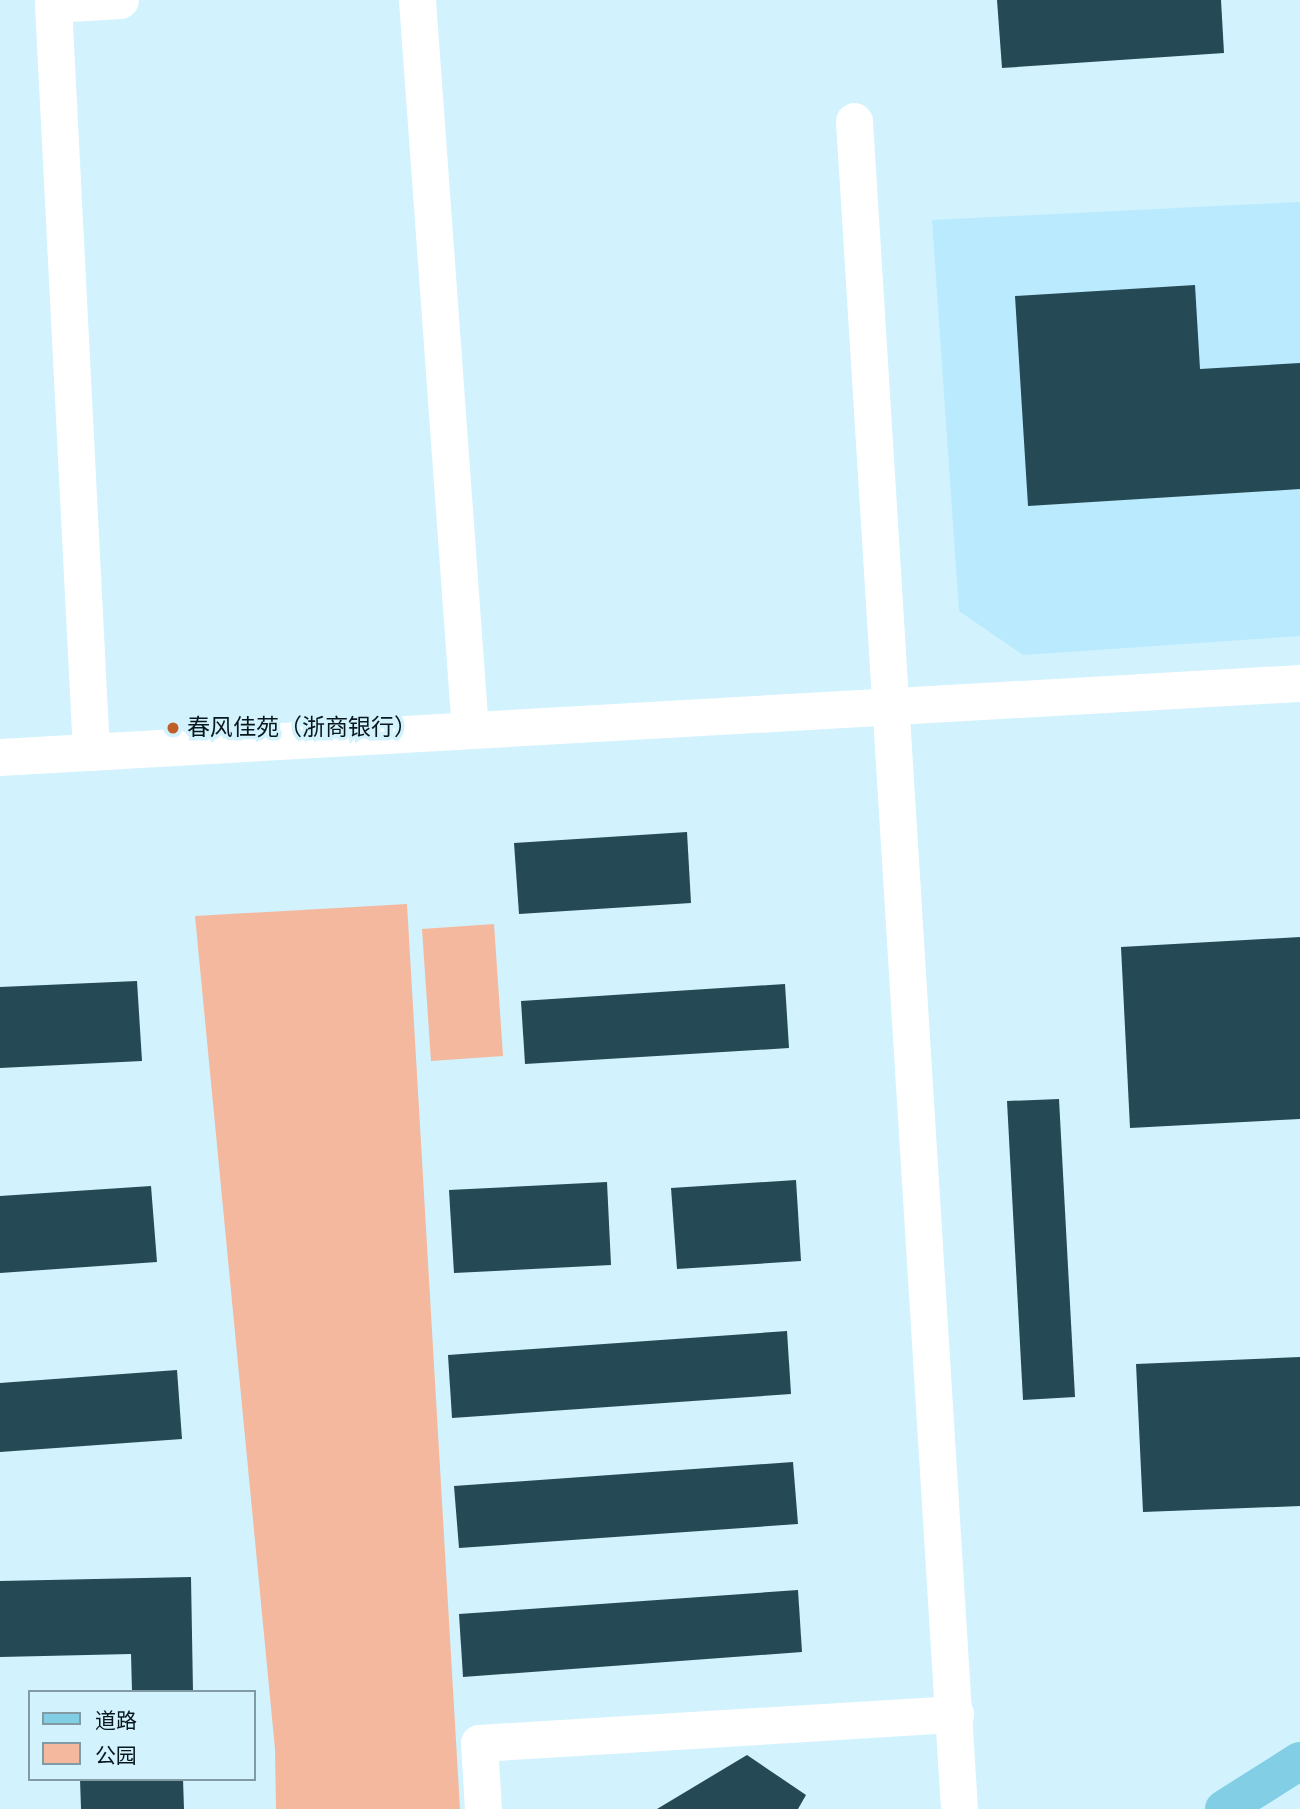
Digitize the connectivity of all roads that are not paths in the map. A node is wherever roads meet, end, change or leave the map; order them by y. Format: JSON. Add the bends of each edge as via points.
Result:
{"nodes":[{"id":1,"x":120,"y":0,"type":"edge"},
{"id":2,"x":417,"y":0,"type":"edge"},
{"id":3,"x":854,"y":121,"type":"dead end"},
{"id":4,"x":1300,"y":683,"type":"edge"},
{"id":5,"x":891,"y":704,"type":"junction"},
{"id":6,"x":470,"y":730,"type":"junction"},
{"id":7,"x":91,"y":752,"type":"junction"},
{"id":8,"x":0,"y":757,"type":"edge"},
{"id":9,"x":955,"y":1714,"type":"junction"},
{"id":10,"x":1300,"y":1761,"type":"edge"},
{"id":11,"x":483,"y":1809,"type":"edge"},
{"id":12,"x":959,"y":1809,"type":"edge"},
{"id":13,"x":1224,"y":1809,"type":"edge"}],
"edges":[{"from":1,"to":7,"type":"street","via":[[53,4]]},
{"from":2,"to":6,"type":"street"},
{"from":3,"to":5,"type":"street"},
{"from":4,"to":5,"type":"street"},
{"from":5,"to":6,"type":"street"},
{"from":5,"to":9,"type":"street"},
{"from":6,"to":7,"type":"street"},
{"from":7,"to":8,"type":"street"},
{"from":9,"to":11,"type":"street","via":[[479,1743]]},
{"from":9,"to":12,"type":"street"},
{"from":10,"to":13,"type":"main road"}]}
